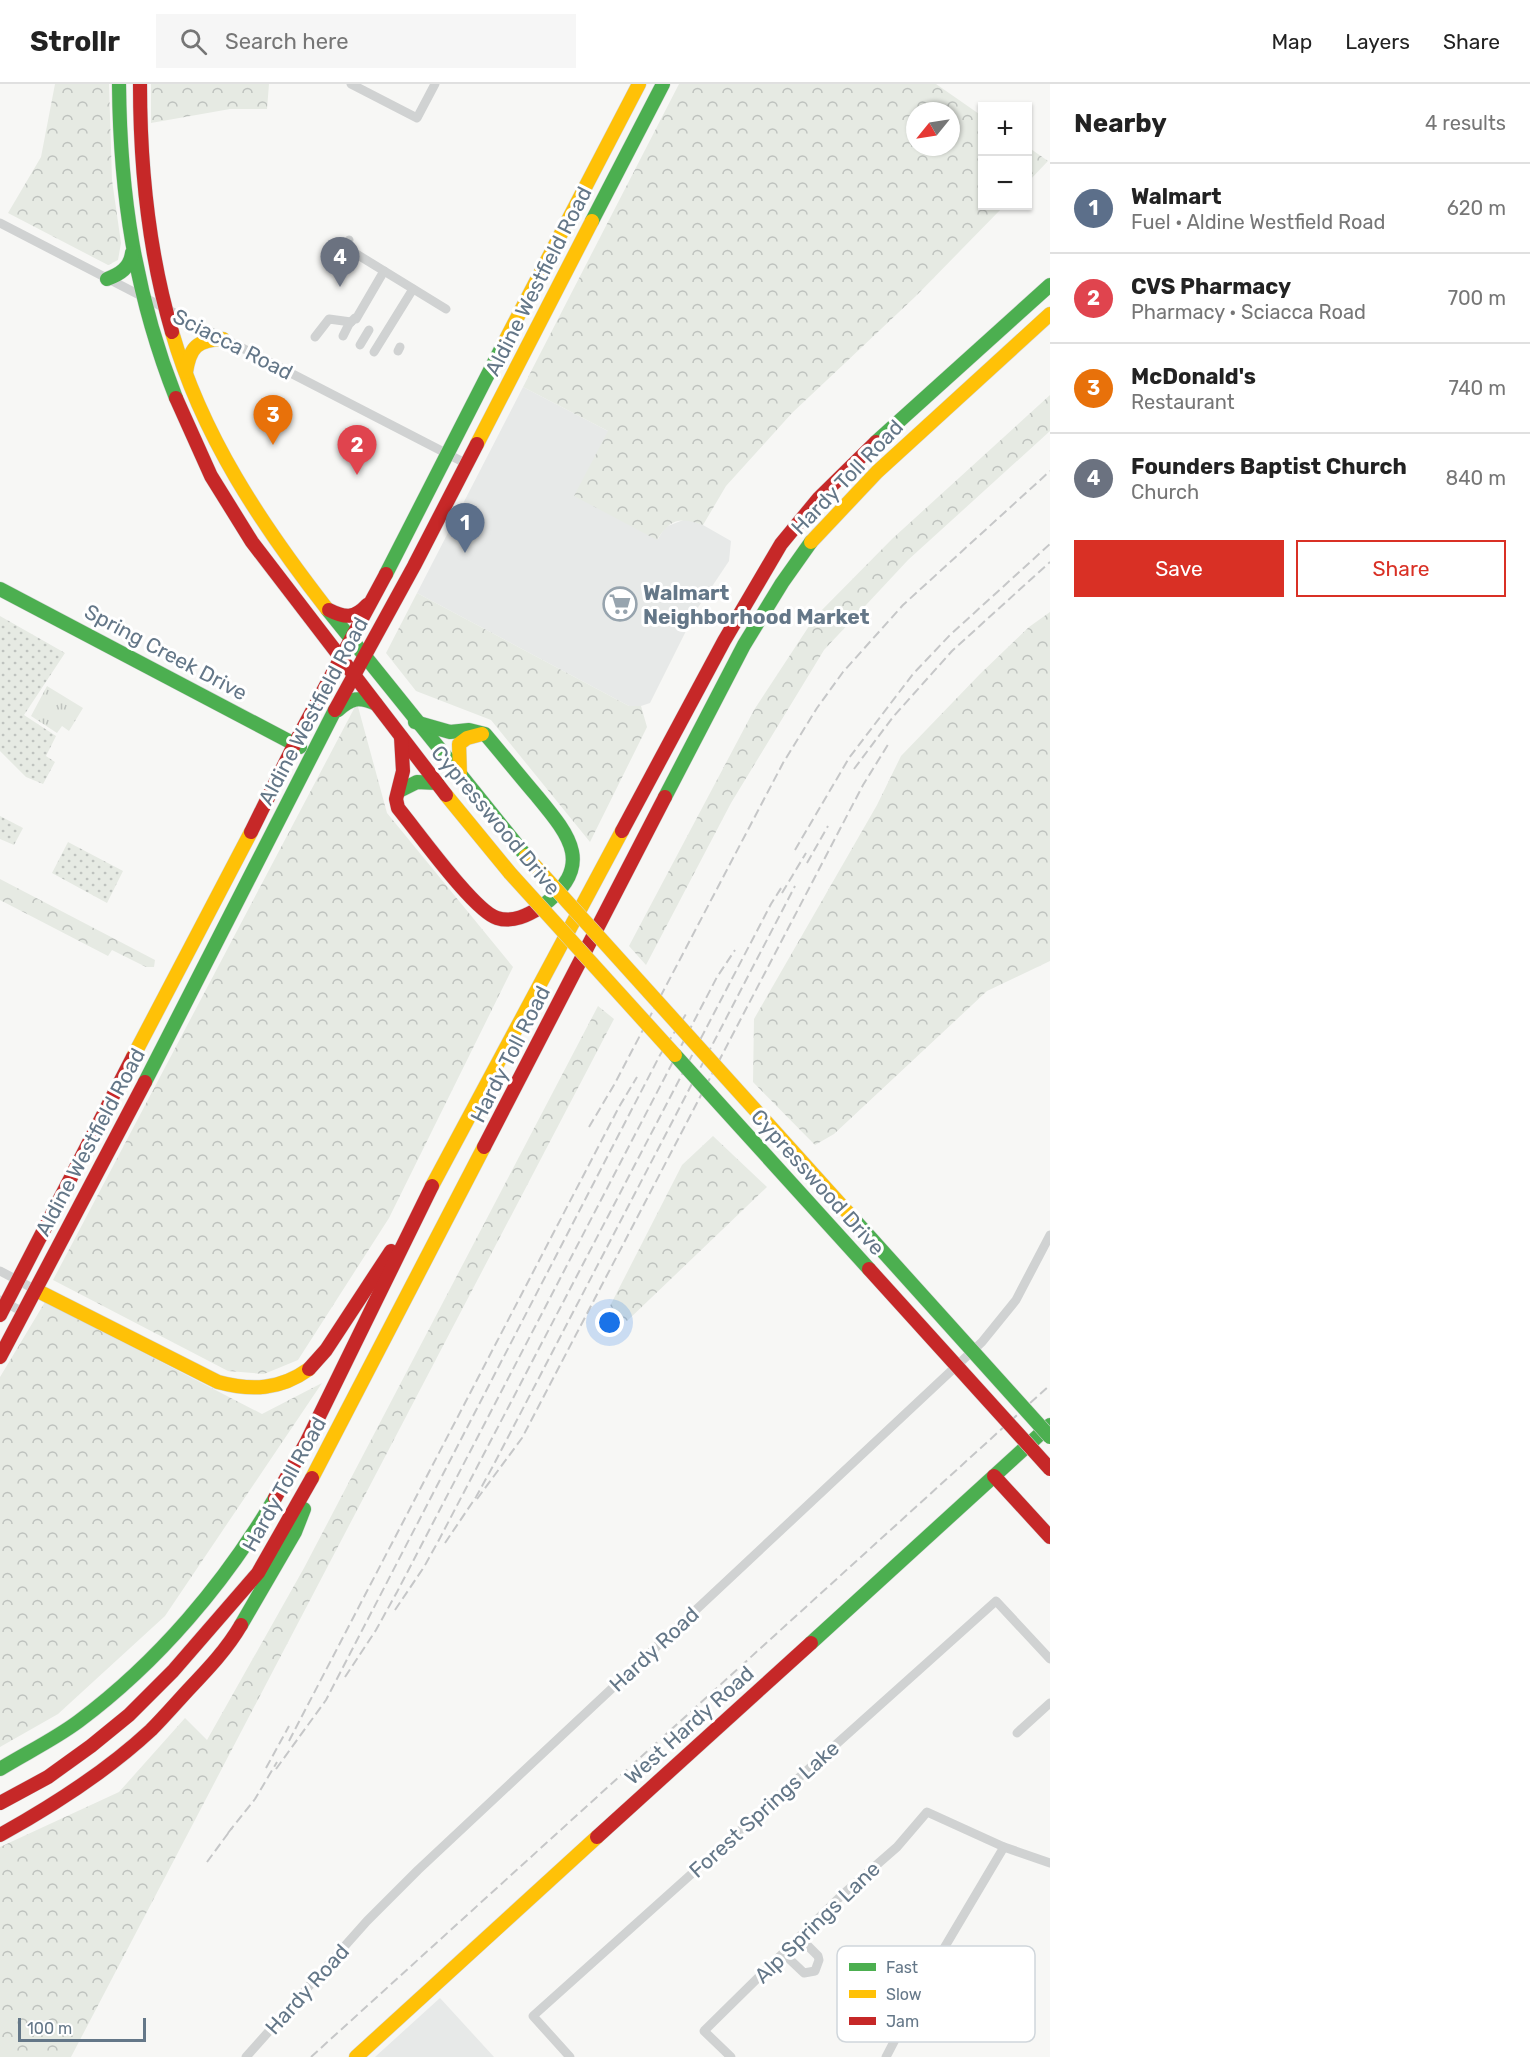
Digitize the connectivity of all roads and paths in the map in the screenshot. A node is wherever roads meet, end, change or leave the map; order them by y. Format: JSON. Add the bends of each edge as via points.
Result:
{"nodes":[{"id":1,"x":120,"y":84,"type":"edge"},
{"id":2,"x":140,"y":84,"type":"edge"},
{"id":3,"x":351,"y":84,"type":"edge"},
{"id":4,"x":435,"y":84,"type":"edge"},
{"id":5,"x":639,"y":84,"type":"edge"},
{"id":6,"x":663,"y":84,"type":"edge"},
{"id":7,"x":121,"y":152,"type":"junction"},
{"id":8,"x":141,"y":157,"type":"junction"},
{"id":9,"x":0,"y":224,"type":"edge"},
{"id":10,"x":349,"y":240,"type":"dead end"},
{"id":11,"x":132,"y":242,"type":"junction"},
{"id":12,"x":384,"y":271,"type":"junction"},
{"id":13,"x":107,"y":279,"type":"junction"},
{"id":14,"x":1050,"y":285,"type":"edge"},
{"id":15,"x":412,"y":289,"type":"junction"},
{"id":16,"x":142,"y":297,"type":"junction"},
{"id":17,"x":525,"y":304,"type":"junction"},
{"id":18,"x":166,"y":309,"type":"junction"},
{"id":19,"x":446,"y":309,"type":"dead end"},
{"id":20,"x":545,"y":314,"type":"junction"},
{"id":21,"x":1050,"y":315,"type":"edge"},
{"id":22,"x":351,"y":322,"type":"junction"},
{"id":23,"x":343,"y":336,"type":"dead end"},
{"id":24,"x":315,"y":337,"type":"dead end"},
{"id":25,"x":223,"y":339,"type":"junction"},
{"id":26,"x":381,"y":339,"type":"junction"},
{"id":27,"x":360,"y":345,"type":"dead end"},
{"id":28,"x":374,"y":352,"type":"dead end"},
{"id":29,"x":186,"y":374,"type":"junction"},
{"id":30,"x":447,"y":454,"type":"junction"},
{"id":31,"x":467,"y":465,"type":"junction"},
{"id":32,"x":239,"y":485,"type":"junction"},
{"id":33,"x":222,"y":494,"type":"junction"},
{"id":34,"x":0,"y":589,"type":"edge"},
{"id":35,"x":376,"y":595,"type":"junction"},
{"id":36,"x":328,"y":609,"type":"junction"},
{"id":37,"x":351,"y":640,"type":"junction"},
{"id":38,"x":364,"y":657,"type":"junction"},
{"id":39,"x":342,"y":658,"type":"junction"},
{"id":40,"x":354,"y":675,"type":"junction"},
{"id":41,"x":377,"y":705,"type":"junction"},
{"id":42,"x":330,"y":718,"type":"junction"},
{"id":43,"x":416,"y":723,"type":"junction"},
{"id":44,"x":485,"y":734,"type":"junction"},
{"id":45,"x":401,"y":736,"type":"junction"},
{"id":46,"x":295,"y":743,"type":"junction"},
{"id":47,"x":312,"y":754,"type":"junction"},
{"id":48,"x":460,"y":776,"type":"junction"},
{"id":49,"x":436,"y":783,"type":"junction"},
{"id":50,"x":399,"y":791,"type":"junction"},
{"id":51,"x":233,"y":868,"type":"junction"},
{"id":52,"x":250,"y":879,"type":"junction"},
{"id":53,"x":166,"y":994,"type":"junction"},
{"id":54,"x":186,"y":1005,"type":"junction"},
{"id":55,"x":101,"y":1118,"type":"junction"},
{"id":56,"x":121,"y":1129,"type":"junction"},
{"id":57,"x":429,"y":1192,"type":"junction"},
{"id":58,"x":1050,"y":1235,"type":"edge"},
{"id":59,"x":0,"y":1271,"type":"edge"},
{"id":60,"x":18,"y":1281,"type":"junction"},
{"id":61,"x":36,"y":1290,"type":"junction"},
{"id":62,"x":2,"y":1306,"type":"edge"},
{"id":63,"x":25,"y":1312,"type":"junction"},
{"id":64,"x":0,"y":1357,"type":"edge"},
{"id":65,"x":1050,"y":1425,"type":"edge"},
{"id":66,"x":1050,"y":1437,"type":"edge"},
{"id":67,"x":325,"y":1455,"type":"junction"},
{"id":68,"x":1050,"y":1469,"type":"edge"},
{"id":69,"x":994,"y":1476,"type":"junction"},
{"id":70,"x":1050,"y":1537,"type":"edge"},
{"id":71,"x":1050,"y":1659,"type":"edge"},
{"id":72,"x":1050,"y":1703,"type":"edge"},
{"id":73,"x":1017,"y":1733,"type":"dead end"},
{"id":74,"x":0,"y":1769,"type":"edge"},
{"id":75,"x":0,"y":1803,"type":"edge"},
{"id":76,"x":0,"y":1835,"type":"edge"},
{"id":77,"x":1004,"y":1847,"type":"junction"},
{"id":78,"x":1050,"y":1863,"type":"edge"},
{"id":79,"x":800,"y":1938,"type":"junction"},
{"id":80,"x":945,"y":1946,"type":"edge"},
{"id":81,"x":784,"y":1954,"type":"junction"},
{"id":82,"x":894,"y":2042,"type":"edge"},
{"id":83,"x":246,"y":2057,"type":"edge"},
{"id":84,"x":356,"y":2057,"type":"edge"},
{"id":85,"x":570,"y":2057,"type":"edge"},
{"id":86,"x":731,"y":2057,"type":"edge"},
{"id":87,"x":886,"y":2057,"type":"edge"}],
"edges":[{"from":1,"to":7,"type":"main road","name":"Cypresswood Drive"},
{"from":2,"to":8,"type":"main road","name":"Cypresswood Drive"},
{"from":3,"to":4,"type":"street","via":[[417,118]]},
{"from":5,"to":17,"type":"main road","name":"Aldine Westfield Road"},
{"from":6,"to":20,"type":"main road","name":"Aldine Westfield Road"},
{"from":7,"to":8,"type":"main road"},
{"from":7,"to":11,"type":"main road","name":"Cypresswood Drive"},
{"from":8,"to":18,"type":"main road","name":"Cypresswood Drive"},
{"from":9,"to":13,"type":"street","name":"Sciacca Road"},
{"from":10,"to":12,"type":"street","via":[[345,247]]},
{"from":11,"to":13,"type":"main road","via":[[131,261],[119,274]]},
{"from":11,"to":16,"type":"main road","name":"Cypresswood Drive"},
{"from":12,"to":15,"type":"street"},
{"from":12,"to":22,"type":"street"},
{"from":13,"to":16,"type":"street","name":"Sciacca Road"},
{"from":14,"to":57,"type":"main road","name":"Hardy Toll Road","via":[[862,454],[781,544],[724,641]]},
{"from":15,"to":19,"type":"street"},
{"from":15,"to":26,"type":"street"},
{"from":16,"to":18,"type":"street","name":"Sciacca Road"},
{"from":16,"to":33,"type":"main road","name":"Cypresswood Drive","via":[[184,418]]},
{"from":17,"to":20,"type":"main road"},
{"from":17,"to":30,"type":"main road","name":"Aldine Westfield Road"},
{"from":18,"to":25,"type":"street","name":"Sciacca Road"},
{"from":18,"to":29,"type":"main road","name":"Cypresswood Drive"},
{"from":20,"to":31,"type":"main road","name":"Aldine Westfield Road"},
{"from":21,"to":67,"type":"main road","name":"Hardy Toll Road","via":[[870,479],[827,523],[782,583],[744,645]]},
{"from":22,"to":23,"type":"street"},
{"from":22,"to":24,"type":"street","via":[[329,319]]},
{"from":25,"to":29,"type":"main road","via":[[209,339],[196,345],[188,357]]},
{"from":25,"to":30,"type":"street","name":"Sciacca Road"},
{"from":26,"to":27,"type":"street","via":[[370,328]]},
{"from":26,"to":28,"type":"street"},
{"from":29,"to":32,"type":"main road","name":"Cypresswood Drive"},
{"from":30,"to":31,"type":"street","name":"Sciacca Road"},
{"from":30,"to":35,"type":"main road","name":"Aldine Westfield Road"},
{"from":31,"to":38,"type":"main road","name":"Aldine Westfield Road"},
{"from":32,"to":33,"type":"main road"},
{"from":32,"to":36,"type":"main road","name":"Cypresswood Drive","via":[[269,532]]},
{"from":33,"to":39,"type":"main road","name":"Cypresswood Drive","via":[[265,561]]},
{"from":34,"to":46,"type":"main road","name":"Spring Creek Drive"},
{"from":35,"to":36,"type":"main road","via":[[359,614],[349,617]]},
{"from":35,"to":37,"type":"main road","name":"Aldine Westfield Road"},
{"from":36,"to":37,"type":"main road","name":"Cypresswood Drive"},
{"from":37,"to":38,"type":"main road","name":"Cypresswood Drive"},
{"from":37,"to":39,"type":"main road","name":"Aldine Westfield Road"},
{"from":38,"to":40,"type":"main road","name":"Aldine Westfield Road"},
{"from":38,"to":43,"type":"main road","name":"Cypresswood Drive"},
{"from":39,"to":40,"type":"main road","name":"Cypresswood Drive"},
{"from":39,"to":46,"type":"main road","name":"Aldine Westfield Road"},
{"from":40,"to":41,"type":"main road","name":"Cypresswood Drive"},
{"from":40,"to":42,"type":"main road","name":"Aldine Westfield Road"},
{"from":41,"to":42,"type":"main road","via":[[364,698],[350,699]]},
{"from":41,"to":45,"type":"main road","name":"Cypresswood Drive"},
{"from":42,"to":47,"type":"main road","name":"Aldine Westfield Road"},
{"from":43,"to":44,"type":"main road","via":[[450,732],[469,730]]},
{"from":43,"to":48,"type":"main road","name":"Cypresswood Drive"},
{"from":44,"to":48,"type":"main road","via":[[459,744]]},
{"from":44,"to":50,"type":"main road","via":[[562,826],[571,843],[568,877],[534,913],[499,919],[476,905],[398,808]]},
{"from":45,"to":49,"type":"main road","name":"Cypresswood Drive"},
{"from":45,"to":50,"type":"main road","via":[[403,771]]},
{"from":46,"to":47,"type":"main road","name":"Spring Creek Drive"},
{"from":46,"to":51,"type":"main road","name":"Aldine Westfield Road"},
{"from":47,"to":52,"type":"main road","name":"Aldine Westfield Road"},
{"from":48,"to":66,"type":"main road","name":"Cypresswood Drive","bridge":true,"via":[[526,856]]},
{"from":49,"to":50,"type":"main road","via":[[416,781]]},
{"from":49,"to":68,"type":"main road","name":"Cypresswood Drive","bridge":true,"via":[[510,873]]},
{"from":51,"to":52,"type":"main road"},
{"from":51,"to":53,"type":"main road","name":"Aldine Westfield Road"},
{"from":52,"to":54,"type":"main road","name":"Aldine Westfield Road"},
{"from":53,"to":54,"type":"main road"},
{"from":53,"to":55,"type":"main road","name":"Aldine Westfield Road"},
{"from":54,"to":56,"type":"main road","name":"Aldine Westfield Road"},
{"from":55,"to":56,"type":"main road"},
{"from":55,"to":60,"type":"main road","name":"Aldine Westfield Road"},
{"from":56,"to":61,"type":"main road","name":"Aldine Westfield Road"},
{"from":57,"to":61,"type":"main road","via":[[319,1359],[295,1379],[271,1388],[246,1389],[218,1382]]},
{"from":57,"to":74,"type":"main road","name":"Hardy Toll Road","via":[[306,1443],[256,1530],[199,1607],[149,1661],[78,1722]]},
{"from":58,"to":83,"type":"street","name":"Hardy Road","via":[[1016,1300],[982,1342],[418,1870],[367,1921]]},
{"from":59,"to":60,"type":"street"},
{"from":60,"to":61,"type":"street"},
{"from":60,"to":62,"type":"main road","name":"Aldine Westfield Road"},
{"from":61,"to":63,"type":"main road","name":"Aldine Westfield Road"},
{"from":62,"to":63,"type":"street"},
{"from":63,"to":64,"type":"main road","name":"Aldine Westfield Road"},
{"from":65,"to":69,"type":"main road","name":"West Hardy Road"},
{"from":67,"to":75,"type":"main road","name":"Hardy Toll Road","via":[[258,1573],[173,1671],[129,1715],[48,1777]]},
{"from":67,"to":76,"type":"main road","via":[[296,1532],[232,1640],[203,1674],[119,1758],[52,1806]]},
{"from":69,"to":70,"type":"main road"},
{"from":69,"to":84,"type":"main road","name":"West Hardy Road"},
{"from":71,"to":85,"type":"street","name":"Forest Springs Lake","via":[[996,1601],[533,2016]]},
{"from":72,"to":73,"type":"street"},
{"from":77,"to":78,"type":"street"},
{"from":77,"to":79,"type":"street","name":"Alp Springs Lane","via":[[927,1812],[897,1847]]},
{"from":77,"to":80,"type":"street"},
{"from":79,"to":81,"type":"street","name":"Alp Springs Lane"},
{"from":79,"to":81,"type":"street","via":[[818,1956],[814,1971],[804,1973]]},
{"from":81,"to":86,"type":"street","name":"Alp Springs Lane","via":[[704,2031]]},
{"from":82,"to":87,"type":"street"}]}
